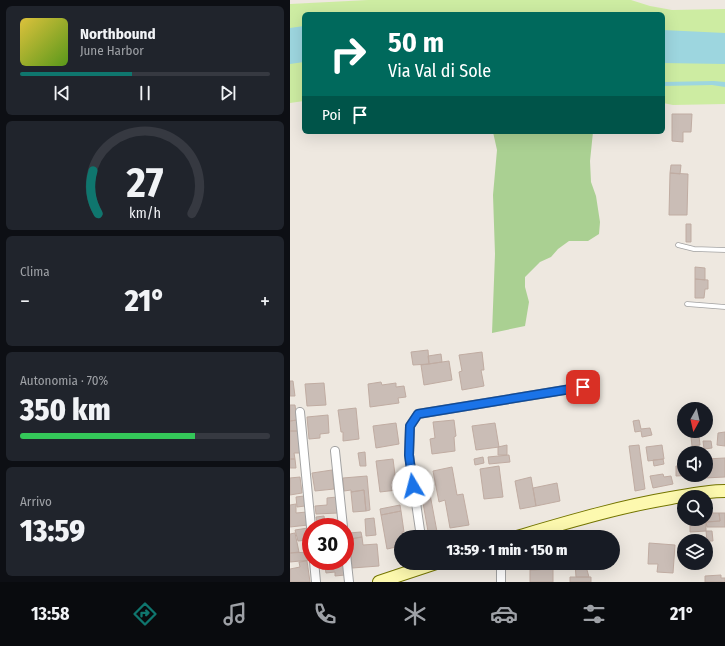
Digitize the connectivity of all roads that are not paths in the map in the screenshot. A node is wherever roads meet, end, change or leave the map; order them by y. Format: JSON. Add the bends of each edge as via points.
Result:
{"nodes":[{"id":1,"x":678,"y":244,"type":"dead end"},
{"id":2,"x":725,"y":250,"type":"edge"},
{"id":3,"x":687,"y":304,"type":"dead end"},
{"id":4,"x":725,"y":307,"type":"edge"},
{"id":5,"x":583,"y":387,"type":"dead end"},
{"id":6,"x":300,"y":412,"type":"dead end"},
{"id":7,"x":335,"y":451,"type":"dead end"},
{"id":8,"x":725,"y":491,"type":"edge"},
{"id":9,"x":310,"y":518,"type":"edge"},
{"id":10,"x":342,"y":518,"type":"edge"},
{"id":11,"x":419,"y":530,"type":"edge"},
{"id":12,"x":542,"y":530,"type":"edge"},
{"id":13,"x":315,"y":570,"type":"edge"},
{"id":14,"x":348,"y":570,"type":"edge"},
{"id":15,"x":412,"y":570,"type":"edge"},
{"id":16,"x":501,"y":570,"type":"edge"},
{"id":17,"x":382,"y":581,"type":"edge"},
{"id":18,"x":316,"y":582,"type":"edge"},
{"id":19,"x":349,"y":582,"type":"edge"},
{"id":20,"x":501,"y":582,"type":"edge"}],
"edges":[{"from":1,"to":2,"type":"lane","via":[[694,249]]},
{"from":3,"to":4,"type":"lane"},
{"from":5,"to":11,"type":"street","via":[[418,414],[410,426],[409,455]]},
{"from":6,"to":9,"type":"street"},
{"from":7,"to":10,"type":"street"},
{"from":8,"to":12,"type":"main road","via":[[640,503]]},
{"from":13,"to":18,"type":"street"},
{"from":14,"to":19,"type":"street"},
{"from":15,"to":17,"type":"main road"},
{"from":16,"to":20,"type":"street"}]}
